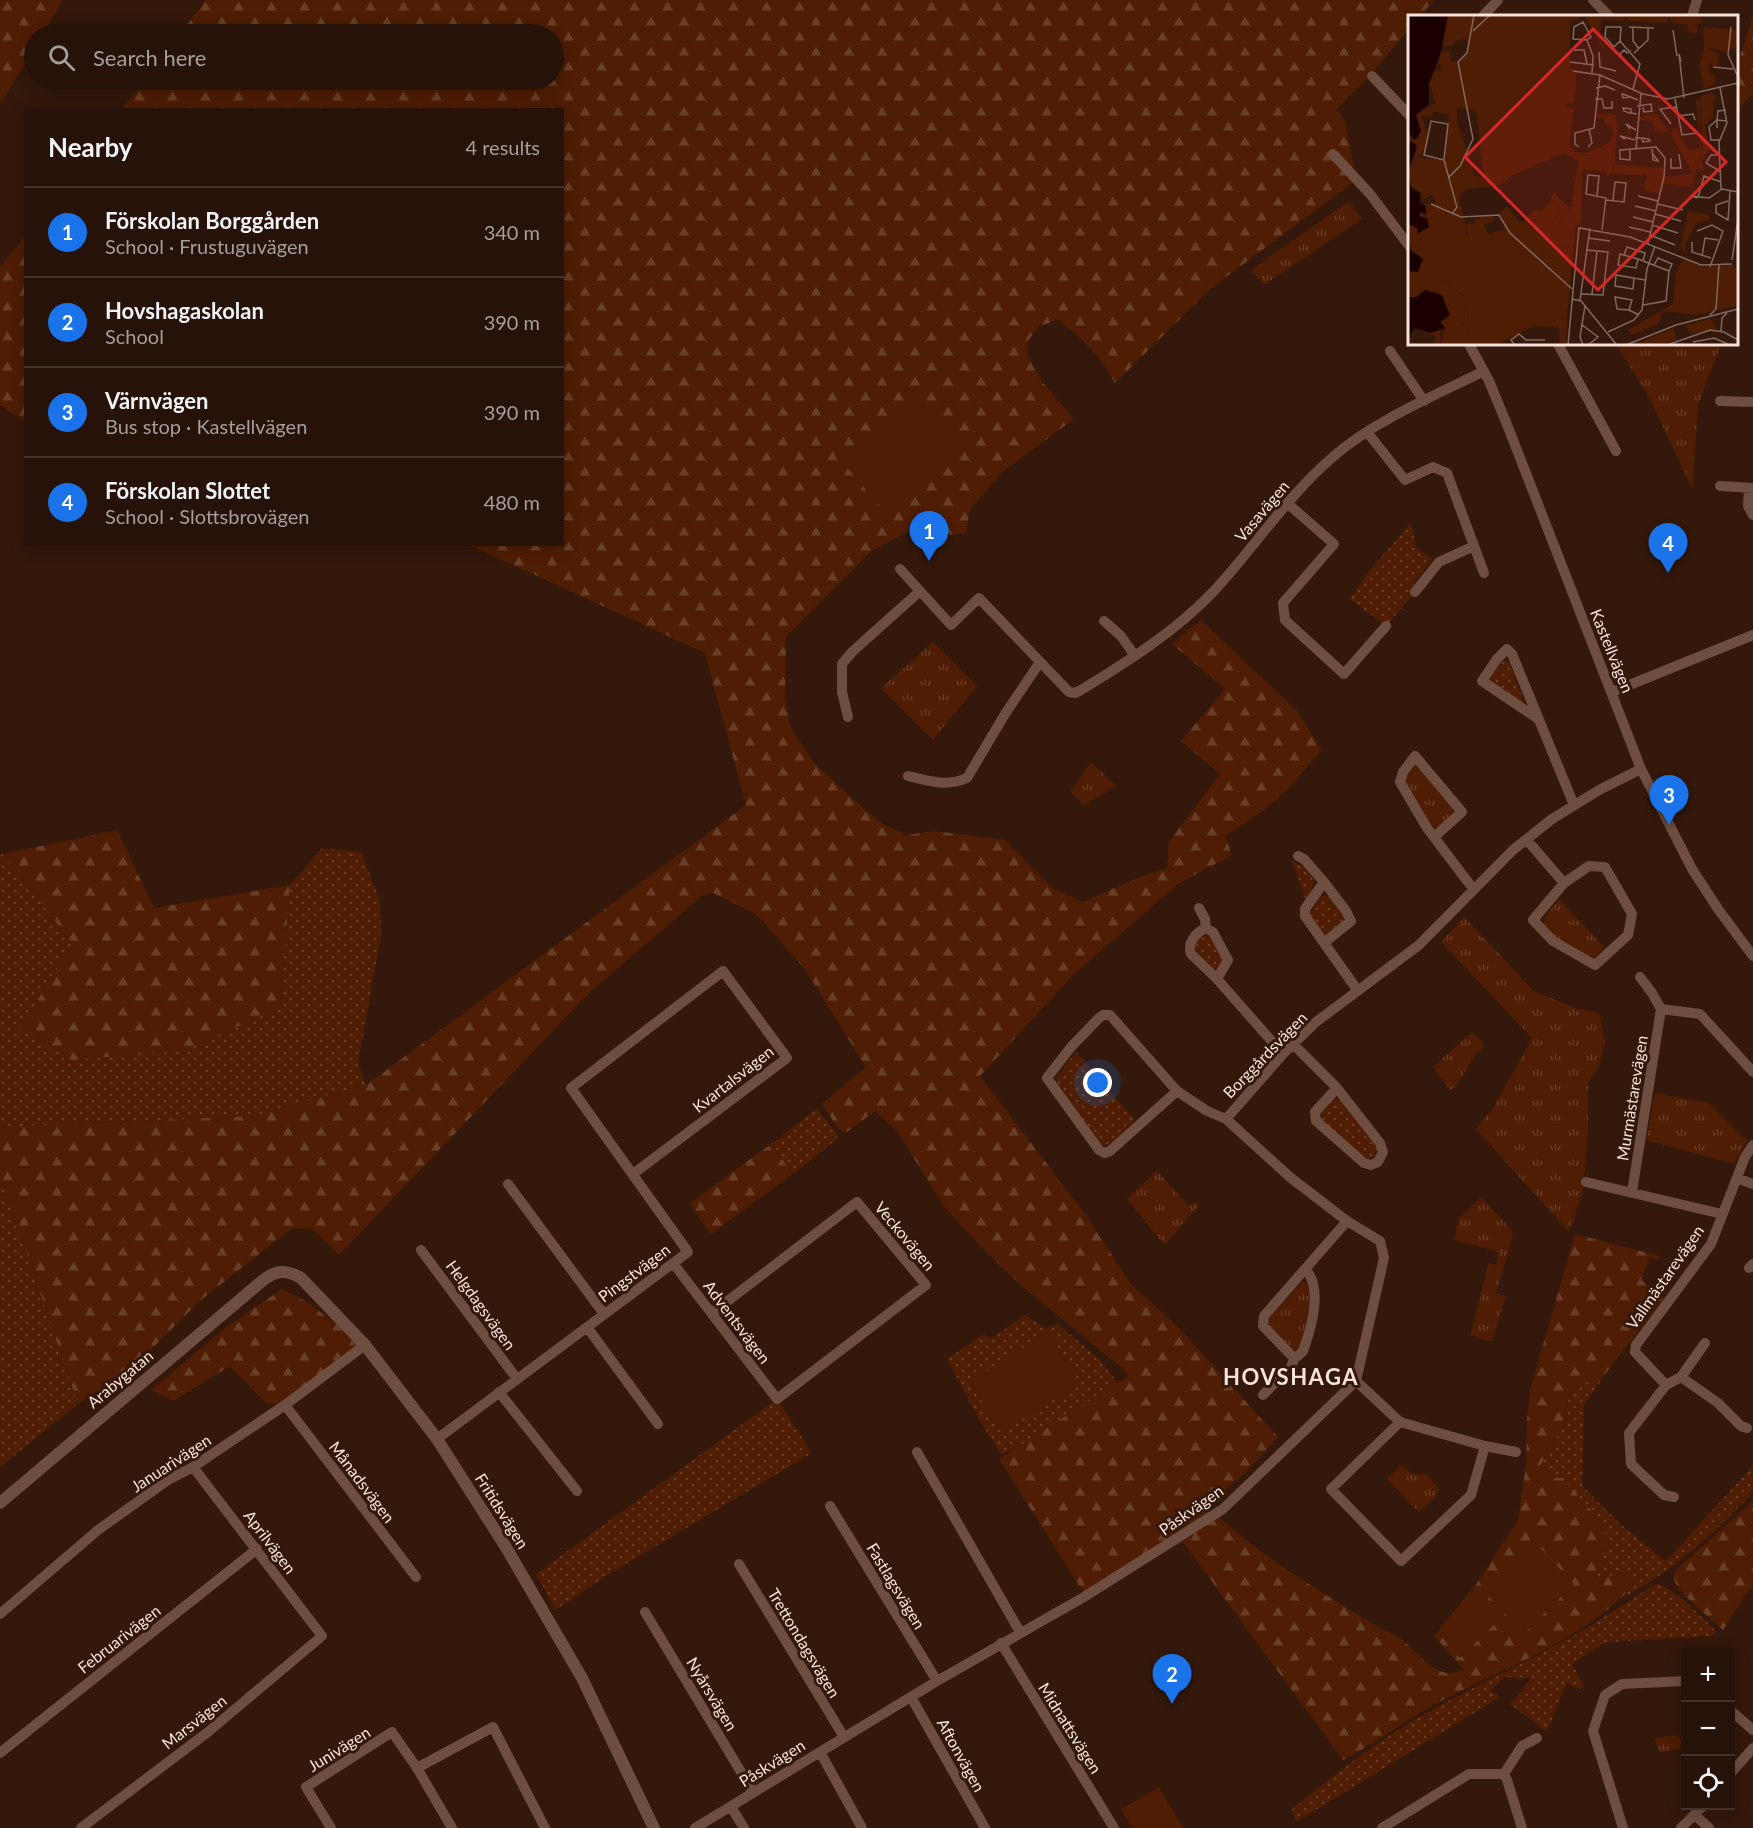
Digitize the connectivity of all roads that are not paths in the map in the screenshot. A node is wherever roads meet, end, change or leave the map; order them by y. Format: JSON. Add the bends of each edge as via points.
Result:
{"nodes":[{"id":1,"x":1498,"y":0,"type":"edge"},
{"id":2,"x":1593,"y":0,"type":"edge"},
{"id":3,"x":1697,"y":0,"type":"edge"},
{"id":4,"x":1485,"y":15,"type":"edge"},
{"id":5,"x":1608,"y":15,"type":"edge"},
{"id":6,"x":1692,"y":15,"type":"edge"},
{"id":7,"x":1372,"y":76,"type":"dead end"},
{"id":8,"x":1408,"y":109,"type":"edge"},
{"id":9,"x":1333,"y":154,"type":"dead end"},
{"id":10,"x":1408,"y":244,"type":"edge"},
{"id":11,"x":1470,"y":345,"type":"edge"},
{"id":12,"x":1559,"y":345,"type":"edge"},
{"id":13,"x":1390,"y":351,"type":"dead end"},
{"id":14,"x":1484,"y":371,"type":"junction"},
{"id":15,"x":1424,"y":401,"type":"junction"},
{"id":16,"x":1720,"y":401,"type":"dead end"},
{"id":17,"x":1753,"y":402,"type":"edge"},
{"id":18,"x":1367,"y":432,"type":"junction"},
{"id":19,"x":1617,"y":451,"type":"dead end"},
{"id":20,"x":1720,"y":486,"type":"dead end"},
{"id":21,"x":1751,"y":488,"type":"edge"},
{"id":22,"x":1287,"y":503,"type":"junction"},
{"id":23,"x":1753,"y":516,"type":"edge"},
{"id":24,"x":1474,"y":546,"type":"junction"},
{"id":25,"x":900,"y":569,"type":"dead end"},
{"id":26,"x":1484,"y":573,"type":"dead end"},
{"id":27,"x":920,"y":591,"type":"junction"},
{"id":28,"x":1415,"y":592,"type":"dead end"},
{"id":29,"x":1104,"y":621,"type":"dead end"},
{"id":30,"x":1386,"y":626,"type":"dead end"},
{"id":31,"x":1753,"y":635,"type":"edge"},
{"id":32,"x":1135,"y":656,"type":"junction"},
{"id":33,"x":1040,"y":662,"type":"junction"},
{"id":34,"x":1612,"y":692,"type":"junction"},
{"id":35,"x":848,"y":717,"type":"dead end"},
{"id":36,"x":1537,"y":718,"type":"junction"},
{"id":37,"x":1641,"y":769,"type":"junction"},
{"id":38,"x":908,"y":776,"type":"dead end"},
{"id":39,"x":1574,"y":805,"type":"junction"},
{"id":40,"x":1434,"y":837,"type":"junction"},
{"id":41,"x":1527,"y":840,"type":"junction"},
{"id":42,"x":1298,"y":856,"type":"dead end"},
{"id":43,"x":1324,"y":882,"type":"junction"},
{"id":44,"x":1564,"y":883,"type":"junction"},
{"id":45,"x":1474,"y":890,"type":"junction"},
{"id":46,"x":1199,"y":908,"type":"dead end"},
{"id":47,"x":1206,"y":928,"type":"junction"},
{"id":48,"x":1324,"y":942,"type":"junction"},
{"id":49,"x":1753,"y":956,"type":"edge"},
{"id":50,"x":1640,"y":977,"type":"dead end"},
{"id":51,"x":1216,"y":979,"type":"junction"},
{"id":52,"x":1358,"y":992,"type":"junction"},
{"id":53,"x":1661,"y":1009,"type":"junction"},
{"id":54,"x":1293,"y":1044,"type":"junction"},
{"id":55,"x":1283,"y":1054,"type":"junction"},
{"id":56,"x":1753,"y":1072,"type":"edge"},
{"id":57,"x":571,"y":1088,"type":"joint"},
{"id":58,"x":1337,"y":1088,"type":"junction"},
{"id":59,"x":1177,"y":1091,"type":"junction"},
{"id":60,"x":1226,"y":1119,"type":"junction"},
{"id":61,"x":1753,"y":1145,"type":"edge"},
{"id":62,"x":633,"y":1174,"type":"junction"},
{"id":63,"x":1737,"y":1178,"type":"junction"},
{"id":64,"x":1586,"y":1182,"type":"dead end"},
{"id":65,"x":508,"y":1184,"type":"dead end"},
{"id":66,"x":1753,"y":1184,"type":"edge"},
{"id":67,"x":1632,"y":1192,"type":"junction"},
{"id":68,"x":1722,"y":1214,"type":"junction"},
{"id":69,"x":1347,"y":1221,"type":"junction"},
{"id":70,"x":422,"y":1250,"type":"dead end"},
{"id":71,"x":673,"y":1263,"type":"junction"},
{"id":72,"x":1306,"y":1270,"type":"junction"},
{"id":73,"x":262,"y":1281,"type":"joint"},
{"id":74,"x":712,"y":1313,"type":"junction"},
{"id":75,"x":604,"y":1314,"type":"junction"},
{"id":76,"x":587,"y":1327,"type":"junction"},
{"id":77,"x":1705,"y":1343,"type":"dead end"},
{"id":78,"x":365,"y":1345,"type":"junction"},
{"id":79,"x":1295,"y":1357,"type":"junction"},
{"id":80,"x":1681,"y":1377,"type":"junction"},
{"id":81,"x":517,"y":1379,"type":"junction"},
{"id":82,"x":1356,"y":1381,"type":"junction"},
{"id":83,"x":1666,"y":1384,"type":"junction"},
{"id":84,"x":500,"y":1392,"type":"junction"},
{"id":85,"x":1263,"y":1395,"type":"dead end"},
{"id":86,"x":777,"y":1399,"type":"joint"},
{"id":87,"x":285,"y":1405,"type":"junction"},
{"id":88,"x":1400,"y":1422,"type":"junction"},
{"id":89,"x":658,"y":1424,"type":"dead end"},
{"id":90,"x":1747,"y":1428,"type":"dead end"},
{"id":91,"x":437,"y":1439,"type":"junction"},
{"id":92,"x":1485,"y":1446,"type":"junction"},
{"id":93,"x":917,"y":1452,"type":"dead end"},
{"id":94,"x":1516,"y":1452,"type":"dead end"},
{"id":95,"x":193,"y":1467,"type":"junction"},
{"id":96,"x":577,"y":1491,"type":"dead end"},
{"id":97,"x":1674,"y":1497,"type":"dead end"},
{"id":98,"x":0,"y":1503,"type":"edge"},
{"id":99,"x":830,"y":1506,"type":"dead end"},
{"id":100,"x":257,"y":1550,"type":"junction"},
{"id":101,"x":739,"y":1564,"type":"dead end"},
{"id":102,"x":416,"y":1577,"type":"dead end"},
{"id":103,"x":645,"y":1612,"type":"dead end"},
{"id":104,"x":0,"y":1614,"type":"edge"},
{"id":105,"x":1020,"y":1632,"type":"junction"},
{"id":106,"x":322,"y":1636,"type":"joint"},
{"id":107,"x":1000,"y":1643,"type":"junction"},
{"id":108,"x":937,"y":1681,"type":"junction"},
{"id":109,"x":1681,"y":1681,"type":"edge"},
{"id":110,"x":911,"y":1697,"type":"junction"},
{"id":111,"x":1735,"y":1714,"type":"edge"},
{"id":112,"x":1753,"y":1730,"type":"edge"},
{"id":113,"x":844,"y":1737,"type":"junction"},
{"id":114,"x":1537,"y":1738,"type":"dead end"},
{"id":115,"x":1753,"y":1748,"type":"edge"},
{"id":116,"x":820,"y":1752,"type":"junction"},
{"id":117,"x":0,"y":1753,"type":"edge"},
{"id":118,"x":417,"y":1768,"type":"junction"},
{"id":119,"x":1735,"y":1769,"type":"edge"},
{"id":120,"x":1503,"y":1774,"type":"junction"},
{"id":121,"x":753,"y":1792,"type":"junction"},
{"id":122,"x":731,"y":1807,"type":"junction"},
{"id":123,"x":1699,"y":1810,"type":"edge"},
{"id":124,"x":1695,"y":1815,"type":"junction"},
{"id":125,"x":81,"y":1828,"type":"edge"},
{"id":126,"x":331,"y":1828,"type":"edge"},
{"id":127,"x":453,"y":1828,"type":"edge"},
{"id":128,"x":545,"y":1828,"type":"edge"},
{"id":129,"x":654,"y":1828,"type":"edge"},
{"id":130,"x":695,"y":1828,"type":"edge"},
{"id":131,"x":744,"y":1828,"type":"edge"},
{"id":132,"x":862,"y":1828,"type":"edge"},
{"id":133,"x":985,"y":1828,"type":"edge"},
{"id":134,"x":1114,"y":1828,"type":"edge"},
{"id":135,"x":1382,"y":1828,"type":"edge"},
{"id":136,"x":1522,"y":1828,"type":"edge"},
{"id":137,"x":1623,"y":1828,"type":"edge"},
{"id":138,"x":1681,"y":1828,"type":"edge"},
{"id":139,"x":1709,"y":1828,"type":"edge"}],
"edges":[{"from":1,"to":4,"type":"street"},
{"from":2,"to":5,"type":"street"},
{"from":3,"to":6,"type":"street"},
{"from":7,"to":8,"type":"street"},
{"from":9,"to":10,"type":"street"},
{"from":11,"to":14,"type":"street","name":"Kastellvägen"},
{"from":12,"to":19,"type":"street"},
{"from":13,"to":15,"type":"street"},
{"from":14,"to":15,"type":"street","name":"Vasavägen"},
{"from":14,"to":34,"type":"street","name":"Kastellvägen"},
{"from":15,"to":18,"type":"street","name":"Vasavägen"},
{"from":16,"to":17,"type":"street"},
{"from":18,"to":22,"type":"street","name":"Vasavägen","via":[[1310,477]]},
{"from":18,"to":24,"type":"street","via":[[1405,480],[1434,467],[1447,473]]},
{"from":20,"to":21,"type":"street"},
{"from":21,"to":23,"type":"street","via":[[1748,506]]},
{"from":22,"to":30,"type":"street","via":[[1334,544],[1283,603],[1285,620],[1344,674]]},
{"from":22,"to":32,"type":"street","name":"Vasavägen","via":[[1199,606]]},
{"from":24,"to":26,"type":"street"},
{"from":24,"to":28,"type":"street","via":[[1439,562]]},
{"from":25,"to":27,"type":"street"},
{"from":27,"to":33,"type":"street","name":"Vasavägen","via":[[951,625],[979,598]]},
{"from":27,"to":35,"type":"street","via":[[842,664],[842,692]]},
{"from":29,"to":32,"type":"street"},
{"from":31,"to":34,"type":"street"},
{"from":32,"to":33,"type":"street","name":"Vasavägen","via":[[1073,693]]},
{"from":33,"to":38,"type":"street","via":[[967,778],[956,783]]},
{"from":34,"to":37,"type":"street","name":"Kastellvägen"},
{"from":36,"to":36,"type":"street","via":[[1512,654],[1507,650],[1482,681]]},
{"from":36,"to":39,"type":"street"},
{"from":37,"to":39,"type":"street","name":"Borggårdsvägen"},
{"from":37,"to":49,"type":"street","name":"Kastellvägen","via":[[1692,869]]},
{"from":39,"to":41,"type":"street","name":"Borggårdsvägen"},
{"from":40,"to":40,"type":"street","via":[[1400,783],[1402,772],[1415,756],[1462,812]]},
{"from":40,"to":45,"type":"street"},
{"from":41,"to":44,"type":"street"},
{"from":41,"to":45,"type":"street","name":"Borggårdsvägen"},
{"from":42,"to":43,"type":"street"},
{"from":43,"to":48,"type":"street","via":[[1305,909],[1305,916]]},
{"from":43,"to":48,"type":"street","via":[[1351,921]]},
{"from":44,"to":44,"type":"street","via":[[1589,866],[1605,867],[1632,914],[1628,935],[1595,965],[1553,941],[1533,920]]},
{"from":45,"to":52,"type":"street","name":"Borggårdsvägen","via":[[1419,945]]},
{"from":46,"to":47,"type":"street"},
{"from":47,"to":51,"type":"street","via":[[1213,932],[1228,960]]},
{"from":47,"to":51,"type":"street","via":[[1196,935],[1189,949]]},
{"from":48,"to":52,"type":"street"},
{"from":50,"to":53,"type":"street"},
{"from":51,"to":55,"type":"street"},
{"from":52,"to":54,"type":"street","name":"Borggårdsvägen"},
{"from":53,"to":56,"type":"street","via":[[1700,1014]]},
{"from":53,"to":67,"type":"street","name":"Murmästarevägen"},
{"from":54,"to":55,"type":"street","name":"Borggårdsvägen"},
{"from":54,"to":58,"type":"street"},
{"from":55,"to":60,"type":"street","name":"Borggårdsvägen"},
{"from":57,"to":62,"type":"street","name":"Pingstvägen"},
{"from":57,"to":62,"type":"street","name":"Kvartalsvägen","via":[[723,971],[787,1058]]},
{"from":58,"to":58,"type":"street","via":[[1380,1143],[1383,1152],[1378,1162],[1364,1163],[1316,1121],[1315,1113]]},
{"from":59,"to":59,"type":"street","via":[[1107,1014],[1071,1047],[1047,1078],[1105,1153]]},
{"from":59,"to":60,"type":"street"},
{"from":60,"to":69,"type":"street","name":"Borggårdsvägen","via":[[1271,1162]]},
{"from":61,"to":63,"type":"street","name":"Vallmästarevägen"},
{"from":62,"to":71,"type":"street","name":"Pingstvägen","via":[[688,1252]]},
{"from":63,"to":66,"type":"street"},
{"from":63,"to":68,"type":"street","name":"Vallmästarevägen"},
{"from":64,"to":67,"type":"street"},
{"from":65,"to":75,"type":"street"},
{"from":67,"to":68,"type":"street"},
{"from":68,"to":83,"type":"street","name":"Vallmästarevägen","via":[[1711,1244],[1636,1345],[1639,1358]]},
{"from":69,"to":72,"type":"street"},
{"from":69,"to":82,"type":"street","name":"Borggårdsvägen","via":[[1380,1242],[1384,1258]]},
{"from":70,"to":81,"type":"street","name":"Helgdagsvägen"},
{"from":71,"to":74,"type":"street","name":"Adventsvägen"},
{"from":71,"to":75,"type":"street","name":"Pingstvägen"},
{"from":72,"to":79,"type":"street","via":[[1316,1297],[1305,1347]]},
{"from":72,"to":79,"type":"street","via":[[1262,1320],[1265,1329]]},
{"from":73,"to":78,"type":"street","name":"Fritidsvägen","via":[[280,1271],[301,1278]]},
{"from":73,"to":98,"type":"street","name":"Arabygatan"},
{"from":74,"to":86,"type":"street","name":"Adventsvägen"},
{"from":74,"to":86,"type":"street","name":"Veckovägen","via":[[857,1202],[926,1285]]},
{"from":75,"to":76,"type":"street","name":"Pingstvägen"},
{"from":76,"to":81,"type":"street","name":"Pingstvägen"},
{"from":76,"to":89,"type":"street"},
{"from":77,"to":80,"type":"street"},
{"from":78,"to":87,"type":"street","name":"Januarivägen"},
{"from":78,"to":91,"type":"street","name":"Fritidsvägen"},
{"from":79,"to":85,"type":"street","via":[[1291,1367]]},
{"from":80,"to":83,"type":"street"},
{"from":80,"to":90,"type":"street"},
{"from":81,"to":84,"type":"street","name":"Pingstvägen"},
{"from":82,"to":88,"type":"street"},
{"from":82,"to":105,"type":"street","name":"Påskvägen","via":[[1223,1509],[1084,1598]]},
{"from":83,"to":97,"type":"street","via":[[1629,1433],[1631,1464],[1664,1495]]},
{"from":84,"to":91,"type":"street","name":"Pingstvägen"},
{"from":84,"to":96,"type":"street"},
{"from":87,"to":95,"type":"street","name":"Januarivägen"},
{"from":87,"to":102,"type":"street","name":"Månadsvägen"},
{"from":88,"to":92,"type":"street"},
{"from":88,"to":92,"type":"street","via":[[1331,1489],[1401,1561],[1471,1495]]},
{"from":91,"to":129,"type":"street","name":"Fritidsvägen","via":[[582,1678]]},
{"from":92,"to":94,"type":"street"},
{"from":93,"to":105,"type":"street"},
{"from":95,"to":100,"type":"street","name":"Aprilvägen"},
{"from":95,"to":104,"type":"street","name":"Januarivägen","via":[[98,1530]]},
{"from":99,"to":108,"type":"street","name":"Fastlagsvägen"},
{"from":100,"to":106,"type":"street","name":"Aprilvägen"},
{"from":100,"to":117,"type":"street","name":"Februarivägen"},
{"from":101,"to":113,"type":"street","name":"Trettondagsvägen"},
{"from":103,"to":121,"type":"street","name":"Nyårsvägen"},
{"from":105,"to":107,"type":"street","name":"Påskvägen"},
{"from":106,"to":125,"type":"street","name":"Marsvägen","via":[[208,1732]]},
{"from":107,"to":108,"type":"street","name":"Påskvägen"},
{"from":107,"to":134,"type":"street","name":"Midnattsvägen"},
{"from":108,"to":110,"type":"street","name":"Påskvägen"},
{"from":109,"to":137,"type":"street","via":[[1622,1684],[1605,1695],[1593,1731]]},
{"from":110,"to":113,"type":"street","name":"Påskvägen"},
{"from":110,"to":133,"type":"street","name":"Aftonvägen"},
{"from":111,"to":112,"type":"street"},
{"from":113,"to":116,"type":"street","name":"Påskvägen"},
{"from":114,"to":120,"type":"street","via":[[1522,1746]]},
{"from":115,"to":119,"type":"street"},
{"from":116,"to":121,"type":"street","name":"Påskvägen"},
{"from":116,"to":132,"type":"street"},
{"from":118,"to":126,"type":"street","name":"Junivägen","via":[[393,1732],[306,1787]]},
{"from":118,"to":127,"type":"street","name":"Junivägen"},
{"from":118,"to":128,"type":"street","via":[[493,1726]]},
{"from":120,"to":135,"type":"street","via":[[1469,1774]]},
{"from":120,"to":136,"type":"street"},
{"from":121,"to":122,"type":"street","name":"Påskvägen"},
{"from":122,"to":130,"type":"street","name":"Påskvägen"},
{"from":122,"to":131,"type":"street"},
{"from":123,"to":124,"type":"street"},
{"from":124,"to":138,"type":"street"},
{"from":124,"to":139,"type":"street"}]}
